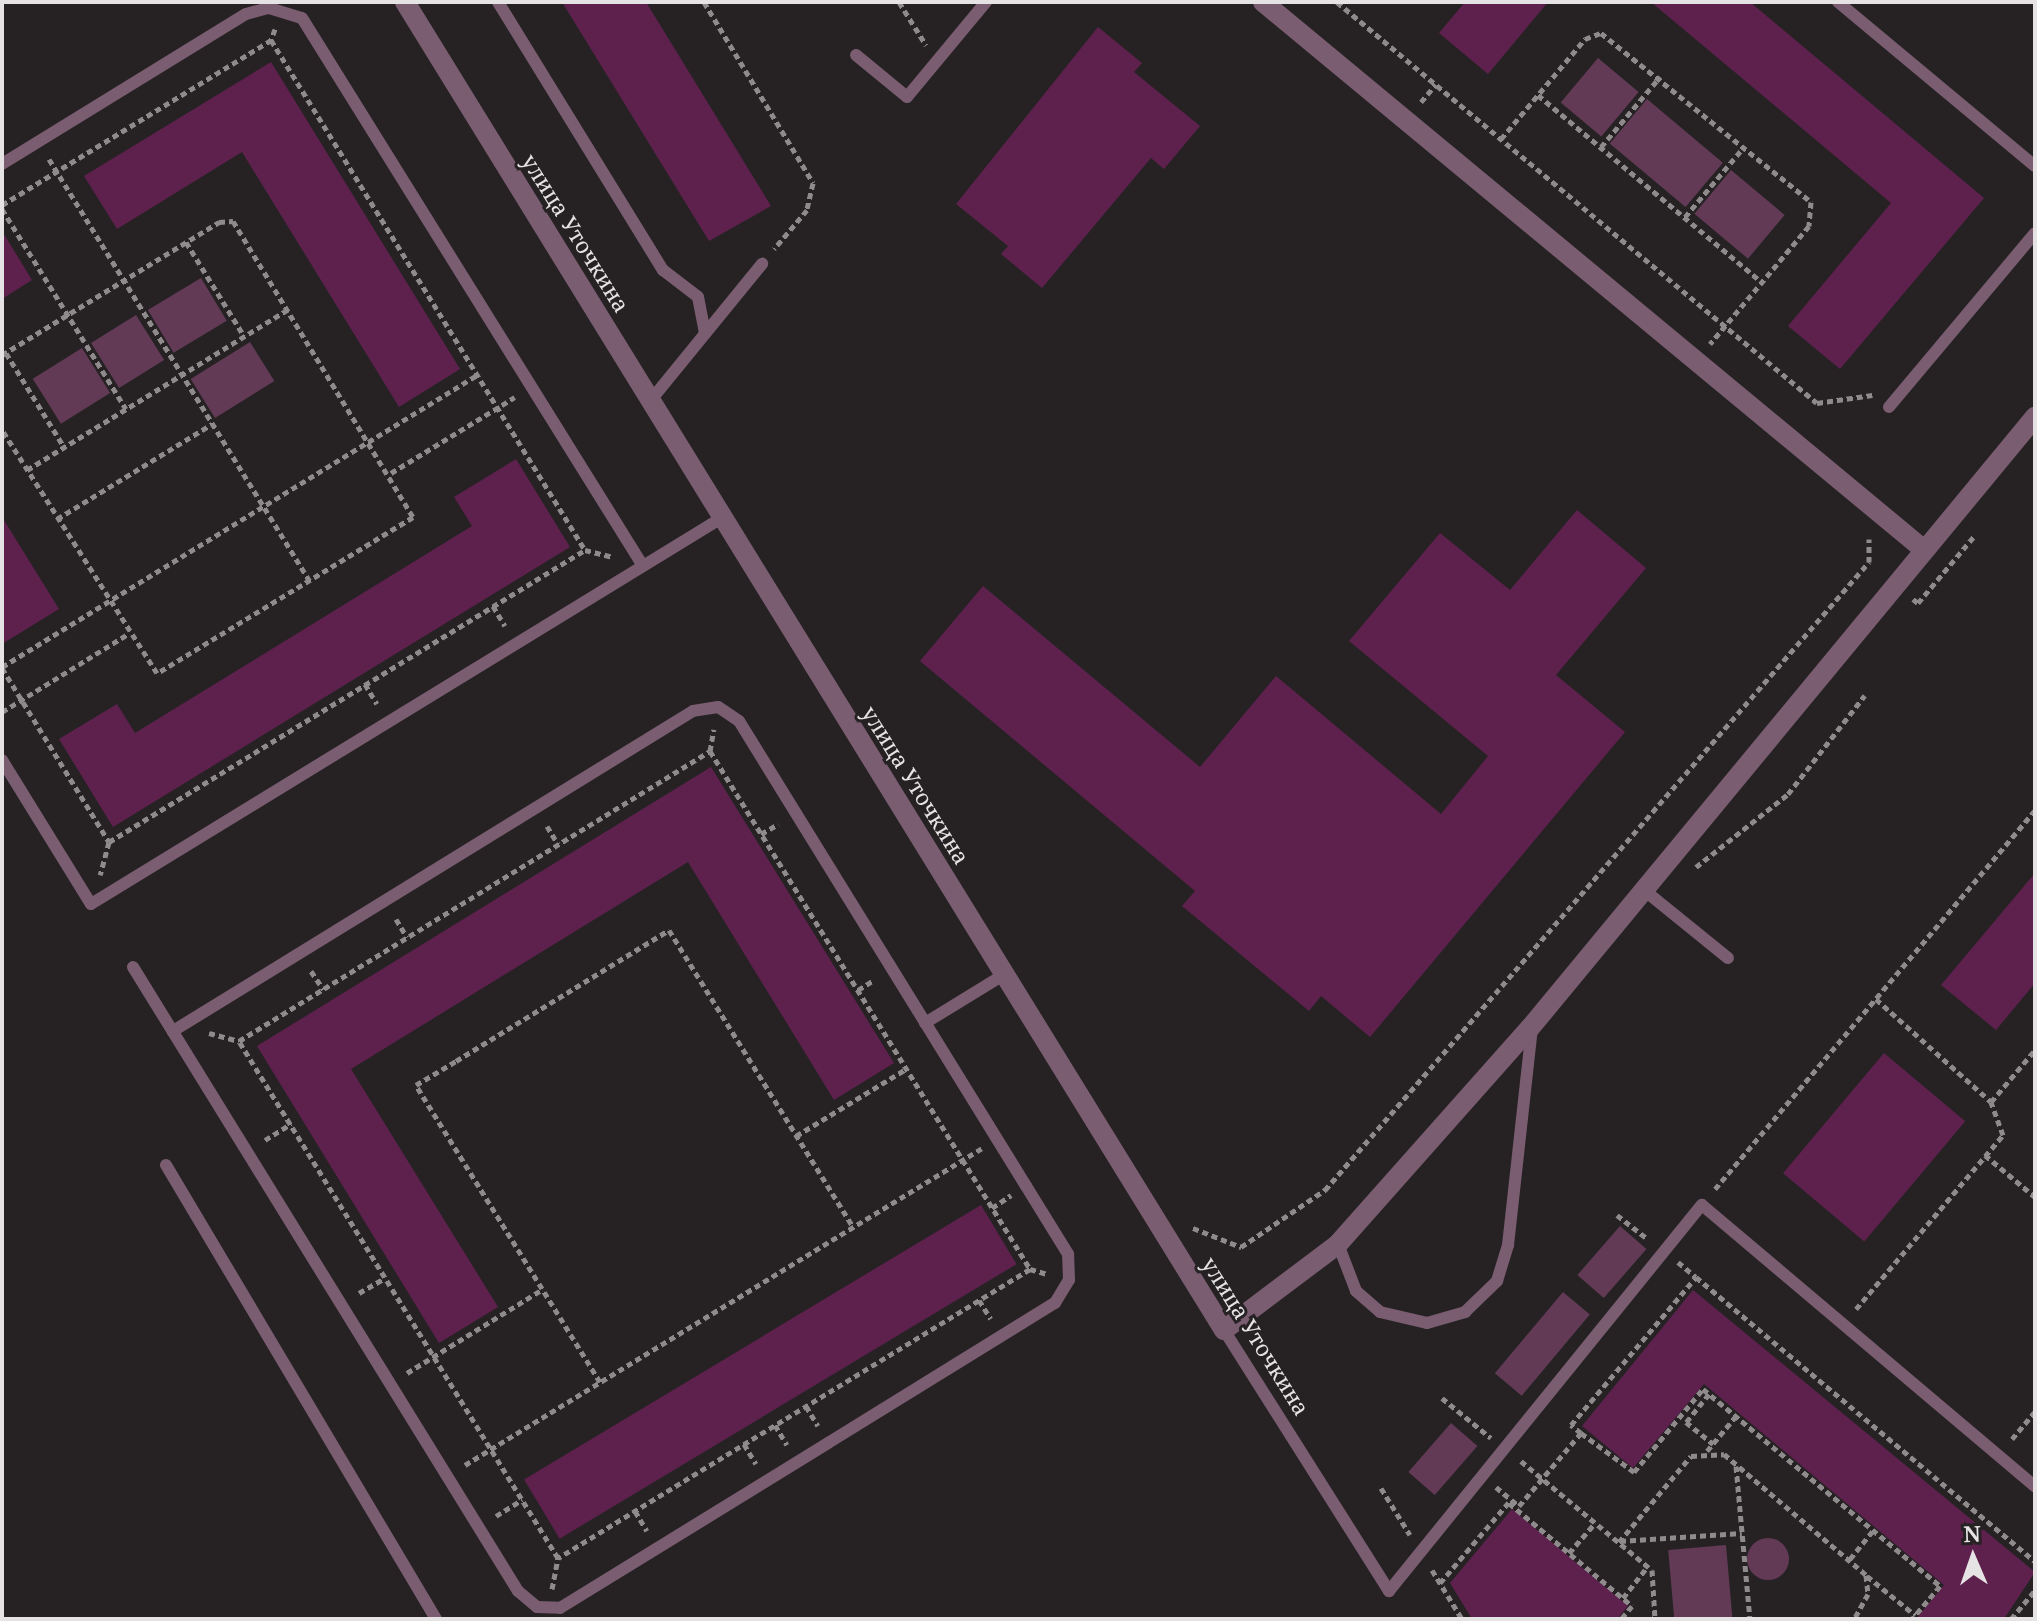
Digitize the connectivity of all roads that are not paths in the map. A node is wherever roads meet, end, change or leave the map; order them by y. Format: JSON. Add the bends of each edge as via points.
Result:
{"nodes":[{"id":1,"x":405,"y":2,"type":"edge"},
{"id":2,"x":498,"y":2,"type":"edge"},
{"id":3,"x":986,"y":2,"type":"edge"},
{"id":4,"x":1263,"y":2,"type":"edge"},
{"id":5,"x":1838,"y":2,"type":"edge"},
{"id":6,"x":856,"y":55,"type":"dead end"},
{"id":7,"x":2,"y":164,"type":"edge"},
{"id":8,"x":2035,"y":166,"type":"edge"},
{"id":9,"x":2035,"y":233,"type":"edge"},
{"id":10,"x":762,"y":264,"type":"road end"},
{"id":11,"x":705,"y":333,"type":"junction"},
{"id":12,"x":651,"y":400,"type":"junction"},
{"id":13,"x":1889,"y":407,"type":"road end"},
{"id":14,"x":2035,"y":417,"type":"edge"},
{"id":15,"x":723,"y":517,"type":"junction"},
{"id":16,"x":1923,"y":549,"type":"junction"},
{"id":17,"x":643,"y":566,"type":"junction"},
{"id":18,"x":2,"y":760,"type":"edge"},
{"id":19,"x":1644,"y":890,"type":"junction"},
{"id":20,"x":1728,"y":958,"type":"dead end"},
{"id":21,"x":133,"y":967,"type":"dead end"},
{"id":22,"x":1005,"y":974,"type":"junction"},
{"id":23,"x":925,"y":1023,"type":"junction"},
{"id":24,"x":1533,"y":1025,"type":"junction"},
{"id":25,"x":173,"y":1031,"type":"junction"},
{"id":26,"x":166,"y":1165,"type":"dead end"},
{"id":27,"x":1338,"y":1244,"type":"junction"},
{"id":28,"x":1224,"y":1330,"type":"junction"},
{"id":29,"x":2035,"y":1486,"type":"edge"},
{"id":30,"x":436,"y":1619,"type":"edge"}],
"edges":[{"from":1,"to":12,"type":"street","name":"улица Уточкина"},
{"from":2,"to":11,"type":"lane","via":[[663,270],[698,297]]},
{"from":3,"to":6,"type":"lane","via":[[907,97]]},
{"from":4,"to":16,"type":"street"},
{"from":5,"to":8,"type":"lane"},
{"from":7,"to":17,"type":"lane","via":[[246,14],[284,10],[317,36]]},
{"from":9,"to":13,"type":"lane"},
{"from":10,"to":11,"type":"lane"},
{"from":11,"to":12,"type":"lane"},
{"from":12,"to":15,"type":"street","name":"улица Уточкина"},
{"from":14,"to":16,"type":"street"},
{"from":15,"to":17,"type":"lane"},
{"from":15,"to":22,"type":"street","name":"улица Уточкина"},
{"from":16,"to":19,"type":"street"},
{"from":17,"to":18,"type":"lane","via":[[91,904]]},
{"from":19,"to":20,"type":"lane"},
{"from":19,"to":24,"type":"street"},
{"from":21,"to":25,"type":"lane"},
{"from":22,"to":23,"type":"lane"},
{"from":22,"to":28,"type":"street","name":"улица Уточкина"},
{"from":23,"to":25,"type":"lane","via":[[739,721],[709,706]]},
{"from":23,"to":25,"type":"lane","via":[[1068,1254],[1069,1280],[1055,1303],[560,1608],[526,1601]]},
{"from":24,"to":27,"type":"street"},
{"from":24,"to":27,"type":"lane","via":[[1508,1245],[1497,1281],[1465,1312],[1427,1323],[1372,1305],[1356,1291]]},
{"from":26,"to":30,"type":"lane"},
{"from":27,"to":28,"type":"street"},
{"from":28,"to":29,"type":"lane","name":"улица Уточкина","via":[[1389,1591],[1702,1205]]}]}
